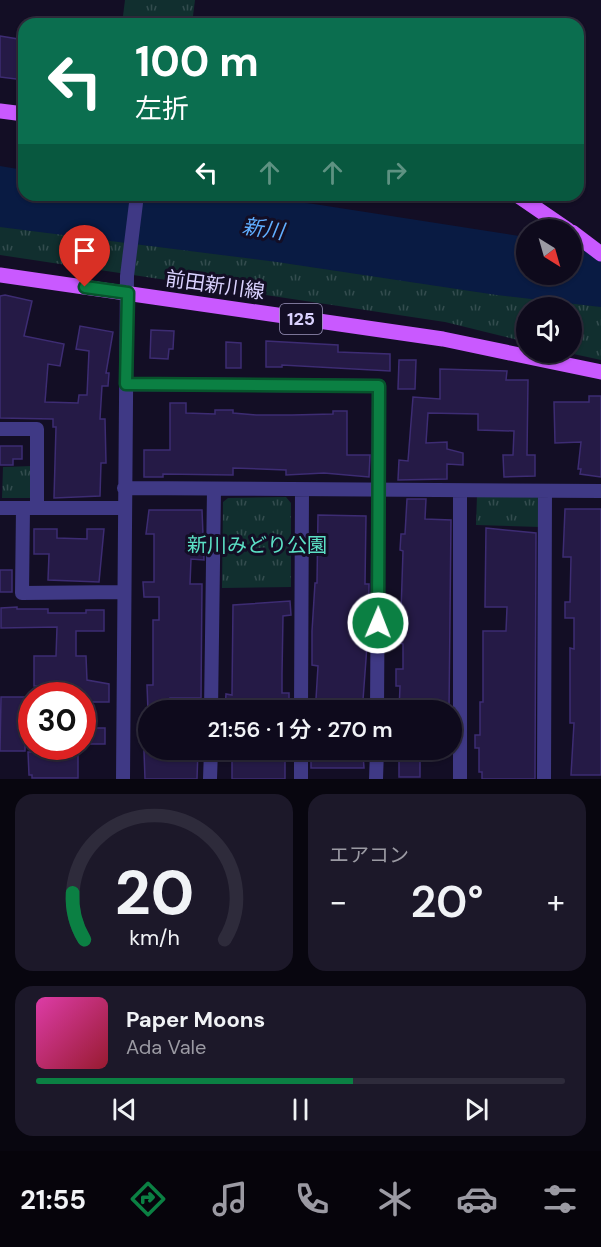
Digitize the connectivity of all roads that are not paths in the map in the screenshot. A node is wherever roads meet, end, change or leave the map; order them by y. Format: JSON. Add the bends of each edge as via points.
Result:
{"nodes":[{"id":1,"x":0,"y":111,"type":"edge"},
{"id":2,"x":18,"y":113,"type":"edge"},
{"id":3,"x":137,"y":201,"type":"edge"},
{"id":4,"x":527,"y":201,"type":"edge"},
{"id":5,"x":553,"y":219,"type":"edge"},
{"id":6,"x":582,"y":240,"type":"edge"},
{"id":7,"x":601,"y":254,"type":"edge"},
{"id":8,"x":0,"y":275,"type":"edge"},
{"id":9,"x":128,"y":293,"type":"junction"},
{"id":10,"x":601,"y":372,"type":"edge"},
{"id":11,"x":126,"y":384,"type":"junction"},
{"id":12,"x":0,"y":429,"type":"edge"},
{"id":13,"x":124,"y":488,"type":"junction"},
{"id":14,"x":214,"y":489,"type":"junction"},
{"id":15,"x":302,"y":490,"type":"junction"},
{"id":16,"x":379,"y":490,"type":"junction"},
{"id":17,"x":460,"y":491,"type":"junction"},
{"id":18,"x":601,"y":491,"type":"edge"},
{"id":19,"x":544,"y":492,"type":"junction"},
{"id":20,"x":0,"y":508,"type":"edge"},
{"id":21,"x":22,"y":508,"type":"junction"},
{"id":22,"x":37,"y":508,"type":"junction"},
{"id":23,"x":124,"y":508,"type":"junction"},
{"id":24,"x":123,"y":592,"type":"junction"},
{"id":25,"x":211,"y":700,"type":"edge"},
{"id":26,"x":301,"y":700,"type":"edge"},
{"id":27,"x":377,"y":700,"type":"edge"},
{"id":28,"x":211,"y":760,"type":"edge"},
{"id":29,"x":301,"y":760,"type":"edge"},
{"id":30,"x":377,"y":760,"type":"edge"},
{"id":31,"x":123,"y":779,"type":"edge"},
{"id":32,"x":210,"y":779,"type":"edge"},
{"id":33,"x":301,"y":779,"type":"edge"},
{"id":34,"x":376,"y":779,"type":"edge"},
{"id":35,"x":460,"y":779,"type":"edge"},
{"id":36,"x":544,"y":779,"type":"edge"}],
"edges":[{"from":1,"to":2,"type":"main road"},
{"from":3,"to":9,"type":"street"},
{"from":4,"to":5,"type":"main road"},
{"from":6,"to":7,"type":"main road"},
{"from":8,"to":9,"type":"main road","name":"前田新川線","number":"125"},
{"from":9,"to":10,"type":"main road","name":"前田新川線","number":"125","via":[[443,339]]},
{"from":9,"to":11,"type":"street"},
{"from":11,"to":13,"type":"street"},
{"from":11,"to":16,"type":"street","via":[[379,386]]},
{"from":12,"to":22,"type":"street","via":[[37,429]]},
{"from":13,"to":14,"type":"street"},
{"from":13,"to":23,"type":"street"},
{"from":14,"to":15,"type":"street"},
{"from":14,"to":25,"type":"street"},
{"from":15,"to":16,"type":"street"},
{"from":15,"to":26,"type":"street"},
{"from":16,"to":17,"type":"street"},
{"from":16,"to":27,"type":"street"},
{"from":17,"to":19,"type":"street"},
{"from":17,"to":35,"type":"street"},
{"from":18,"to":19,"type":"street"},
{"from":19,"to":36,"type":"street"},
{"from":20,"to":21,"type":"street"},
{"from":21,"to":22,"type":"street"},
{"from":21,"to":24,"type":"street","via":[[22,593]]},
{"from":22,"to":23,"type":"street"},
{"from":23,"to":24,"type":"street"},
{"from":24,"to":31,"type":"street"},
{"from":28,"to":32,"type":"street"},
{"from":29,"to":33,"type":"street"},
{"from":30,"to":34,"type":"street"}]}
